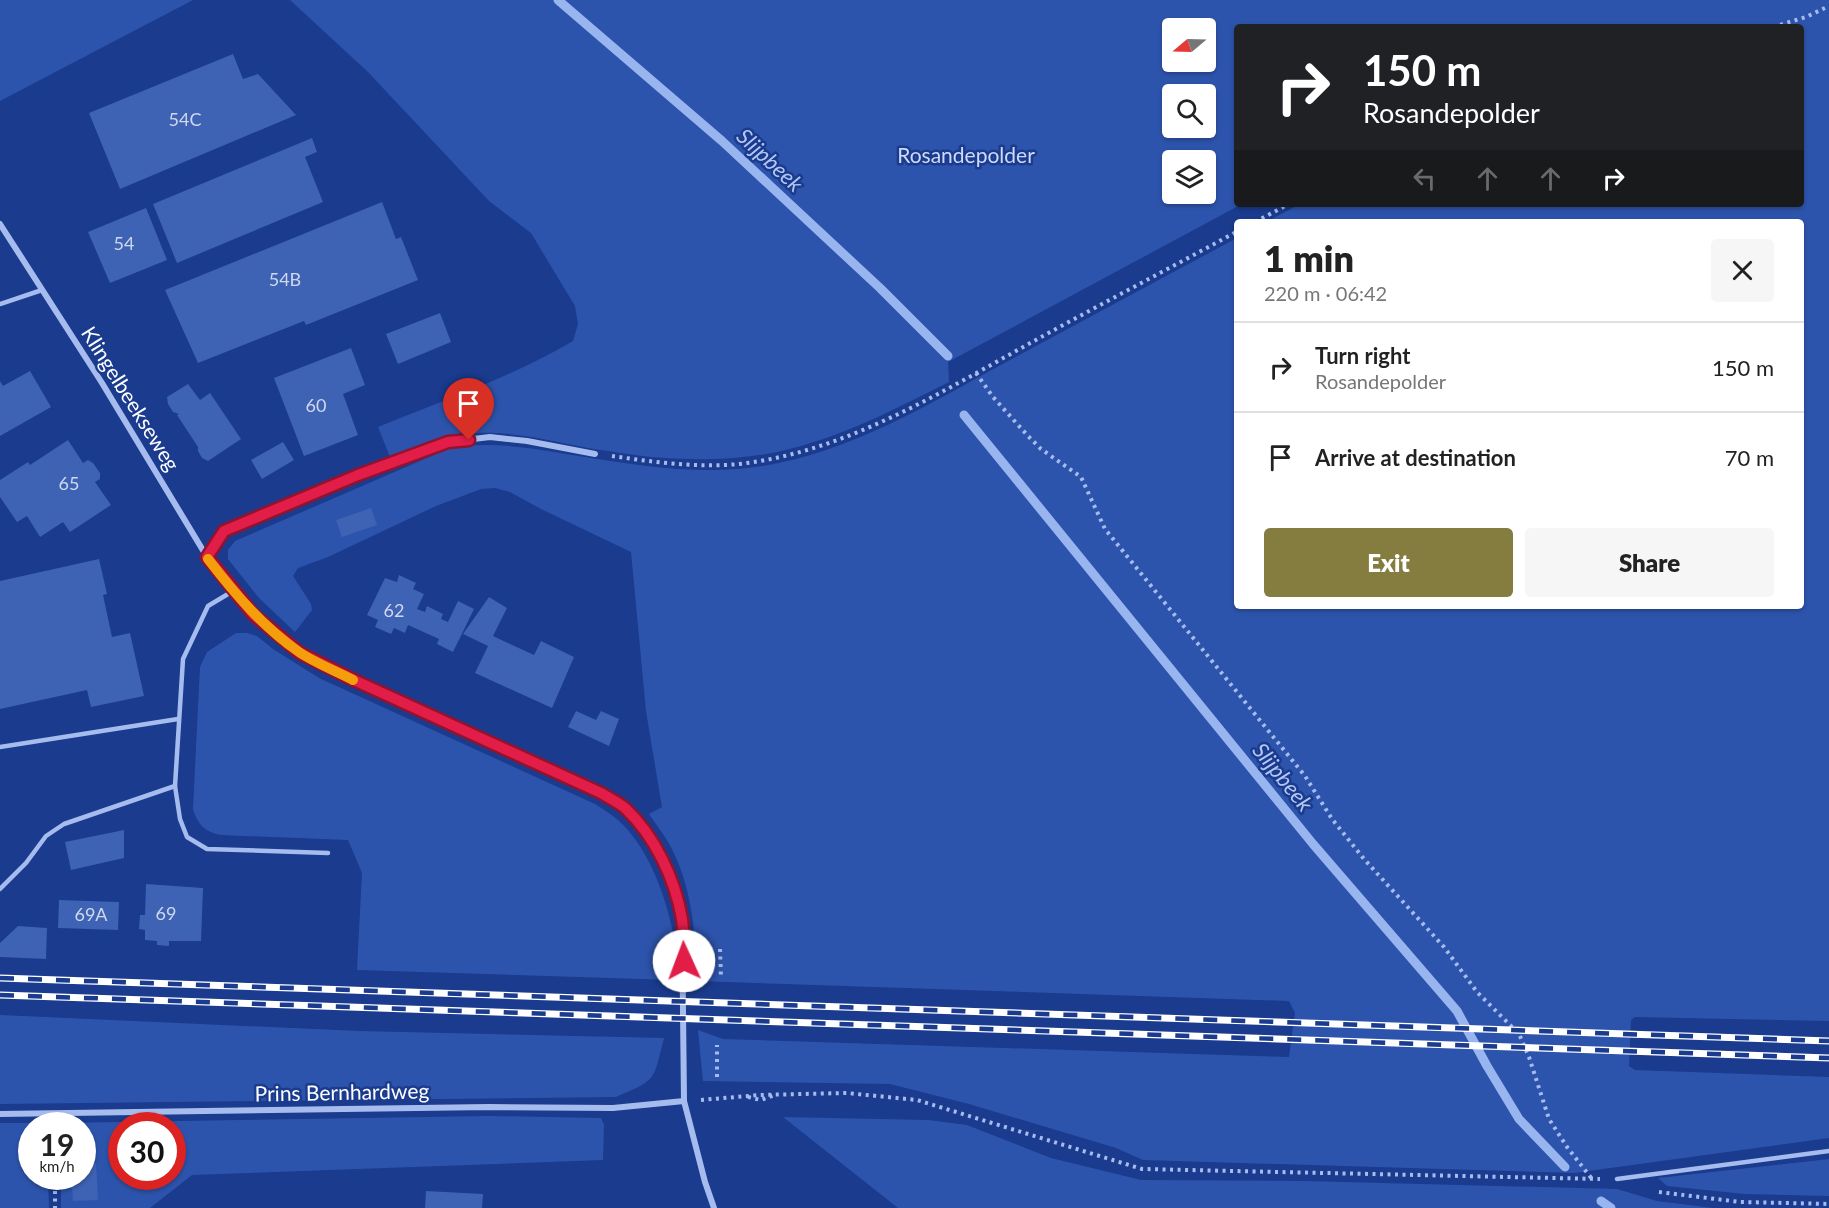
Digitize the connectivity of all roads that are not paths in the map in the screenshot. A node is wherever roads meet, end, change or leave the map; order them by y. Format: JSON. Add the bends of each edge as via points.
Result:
{"nodes":[{"id":1,"x":0,"y":224,"type":"edge"},
{"id":2,"x":42,"y":290,"type":"junction"},
{"id":3,"x":0,"y":304,"type":"edge"},
{"id":4,"x":595,"y":454,"type":"road end"},
{"id":5,"x":207,"y":557,"type":"junction"},
{"id":6,"x":232,"y":591,"type":"junction"},
{"id":7,"x":178,"y":718,"type":"junction"},
{"id":8,"x":0,"y":747,"type":"edge"},
{"id":9,"x":175,"y":786,"type":"junction"},
{"id":10,"x":328,"y":853,"type":"dead end"},
{"id":11,"x":0,"y":889,"type":"edge"},
{"id":12,"x":684,"y":1101,"type":"junction"},
{"id":13,"x":0,"y":1114,"type":"edge"},
{"id":14,"x":1829,"y":1151,"type":"edge"},
{"id":15,"x":1617,"y":1179,"type":"road end"},
{"id":16,"x":714,"y":1208,"type":"edge"}],
"edges":[{"from":1,"to":2,"type":"street","name":"Klingelbeekseweg"},
{"from":2,"to":3,"type":"lane"},
{"from":2,"to":5,"type":"street","name":"Klingelbeekseweg"},
{"from":4,"to":5,"type":"street","via":[[490,437],[448,442],[224,531]]},
{"from":5,"to":6,"type":"street","name":"Klingelbeekseweg"},
{"from":6,"to":7,"type":"lane","via":[[208,606],[183,658]]},
{"from":6,"to":12,"type":"street","name":"Klingelbeekseweg","via":[[300,653],[601,793],[640,824],[661,855],[682,920]]},
{"from":7,"to":8,"type":"lane"},
{"from":7,"to":9,"type":"lane"},
{"from":9,"to":10,"type":"lane","via":[[187,837],[207,849]]},
{"from":9,"to":11,"type":"lane","via":[[64,824],[46,836]]},
{"from":12,"to":13,"type":"street","name":"Prins Bernhardweg","via":[[613,1108]]},
{"from":12,"to":16,"type":"street","name":"Klingelbeekseweg"},
{"from":14,"to":15,"type":"lane"}]}
